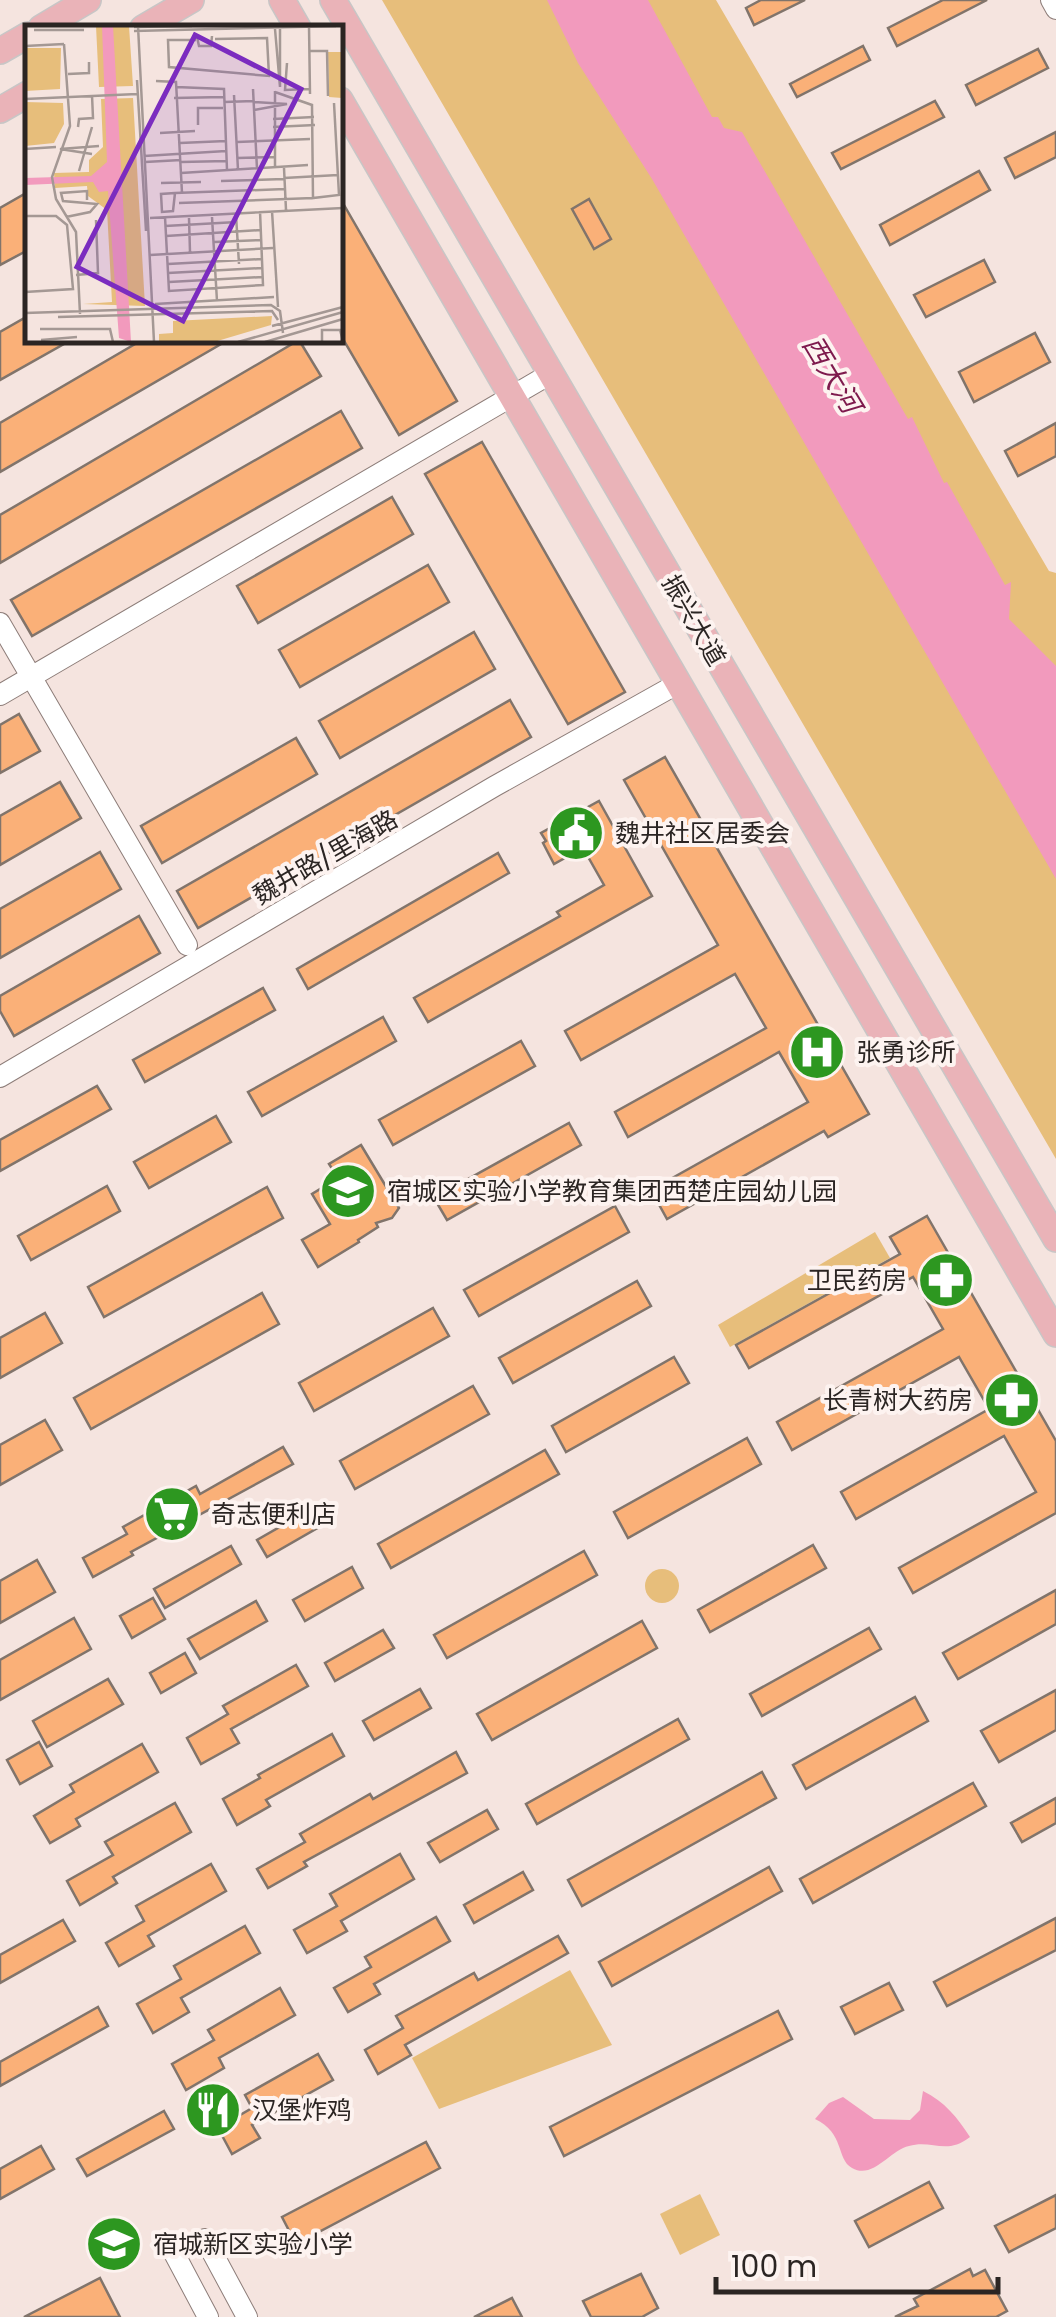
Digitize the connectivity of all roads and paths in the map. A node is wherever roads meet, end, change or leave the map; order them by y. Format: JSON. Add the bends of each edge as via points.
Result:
{"nodes":[{"id":1,"x":88,"y":0,"type":"edge"},
{"id":2,"x":192,"y":0,"type":"edge"},
{"id":3,"x":282,"y":0,"type":"edge"},
{"id":4,"x":332,"y":0,"type":"edge"},
{"id":5,"x":1051,"y":0,"type":"edge"},
{"id":6,"x":1056,"y":9,"type":"edge"},
{"id":7,"x":45,"y":25,"type":"edge"},
{"id":8,"x":149,"y":25,"type":"edge"},
{"id":9,"x":296,"y":25,"type":"edge"},
{"id":10,"x":25,"y":37,"type":"edge"},
{"id":11,"x":0,"y":51,"type":"edge"},
{"id":12,"x":25,"y":96,"type":"edge"},
{"id":13,"x":342,"y":103,"type":"edge"},
{"id":14,"x":0,"y":110,"type":"edge"},
{"id":15,"x":550,"y":374,"type":"junction"},
{"id":16,"x":511,"y":396,"type":"junction"},
{"id":17,"x":0,"y":623,"type":"edge"},
{"id":18,"x":31,"y":677,"type":"junction"},
{"id":19,"x":677,"y":684,"type":"junction"},
{"id":20,"x":0,"y":695,"type":"edge"},
{"id":21,"x":187,"y":946,"type":"dead end"},
{"id":22,"x":0,"y":1077,"type":"edge"},
{"id":23,"x":1056,"y":1239,"type":"edge"},
{"id":24,"x":1056,"y":1334,"type":"edge"},
{"id":25,"x":208,"y":2317,"type":"edge"},
{"id":26,"x":248,"y":2317,"type":"edge"}],
"edges":[{"from":1,"to":7,"type":"main road"},
{"from":2,"to":8,"type":"main road"},
{"from":3,"to":9,"type":"main road"},
{"from":4,"to":15,"type":"main road","name":"振兴大道"},
{"from":5,"to":6,"type":"street"},
{"from":10,"to":11,"type":"main road"},
{"from":12,"to":14,"type":"main road"},
{"from":13,"to":16,"type":"main road","name":"振兴大道"},
{"from":15,"to":16,"type":"street"},
{"from":15,"to":23,"type":"main road","name":"振兴大道"},
{"from":16,"to":18,"type":"street"},
{"from":16,"to":19,"type":"main road","name":"振兴大道"},
{"from":17,"to":18,"type":"street"},
{"from":18,"to":20,"type":"street"},
{"from":18,"to":21,"type":"street"},
{"from":19,"to":22,"type":"street","name":"魏井路/里海路"},
{"from":19,"to":24,"type":"main road","name":"振兴大道"},
{"from":25,"to":26,"type":"street","via":[[174,2253],[205,2239]]}]}
